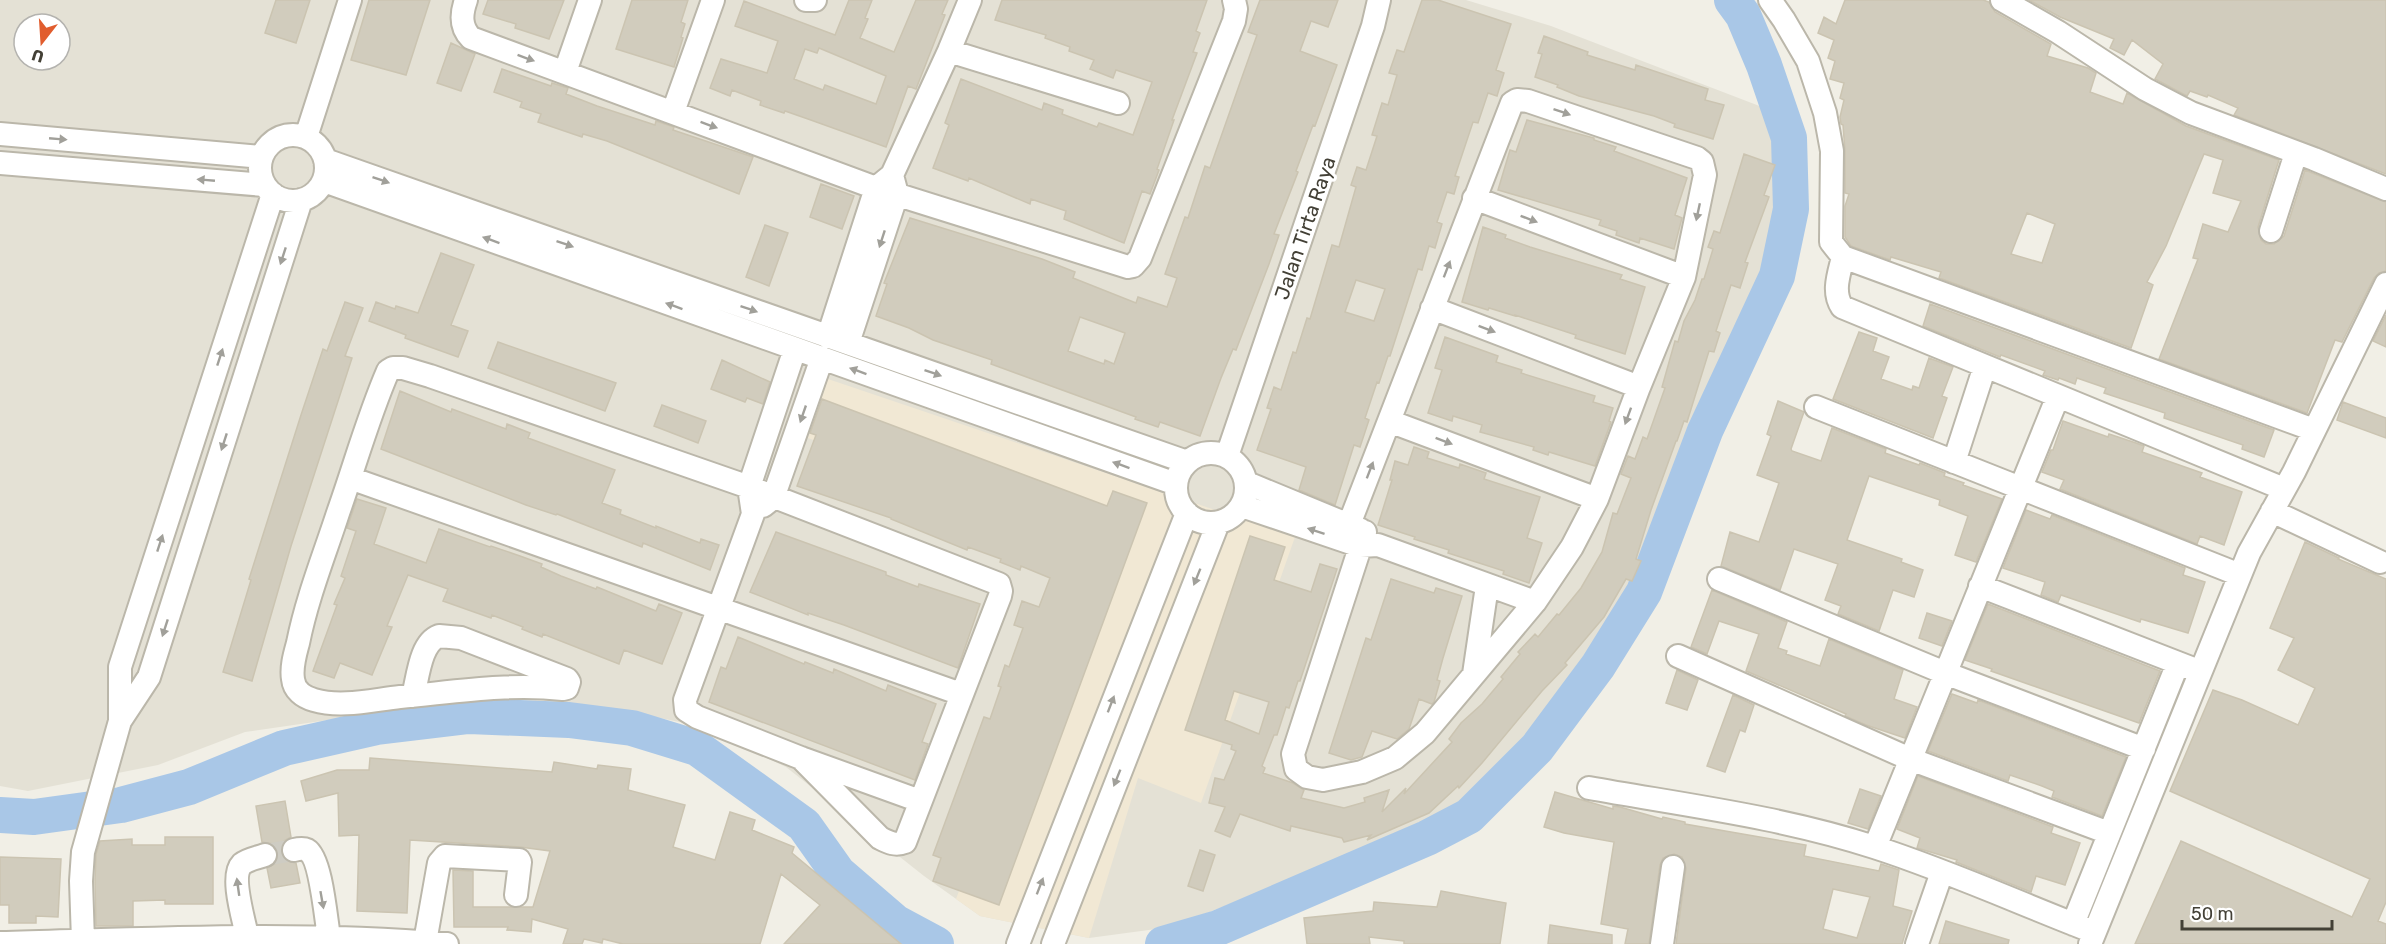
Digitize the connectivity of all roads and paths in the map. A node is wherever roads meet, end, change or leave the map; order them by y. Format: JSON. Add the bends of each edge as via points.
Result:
{"nodes":[{"id":1,"x":350,"y":0,"type":"edge"},
{"id":2,"x":466,"y":0,"type":"edge"},
{"id":3,"x":590,"y":0,"type":"edge"},
{"id":4,"x":713,"y":0,"type":"edge"},
{"id":5,"x":806,"y":0,"type":"edge"},
{"id":6,"x":815,"y":0,"type":"edge"},
{"id":7,"x":970,"y":0,"type":"edge"},
{"id":8,"x":1234,"y":0,"type":"edge"},
{"id":9,"x":1379,"y":0,"type":"edge"},
{"id":10,"x":1770,"y":0,"type":"edge"},
{"id":11,"x":2002,"y":0,"type":"edge"},
{"id":12,"x":949,"y":51,"type":"junction"},
{"id":13,"x":565,"y":72,"type":"junction"},
{"id":14,"x":1118,"y":103,"type":"dead end"},
{"id":15,"x":673,"y":112,"type":"junction"},
{"id":16,"x":0,"y":134,"type":"edge"},
{"id":17,"x":306,"y":137,"type":"junction"},
{"id":18,"x":2296,"y":153,"type":"junction"},
{"id":19,"x":261,"y":157,"type":"junction"},
{"id":20,"x":0,"y":164,"type":"edge"},
{"id":21,"x":324,"y":171,"type":"junction"},
{"id":22,"x":889,"y":185,"type":"junction"},
{"id":23,"x":2386,"y":189,"type":"edge"},
{"id":24,"x":268,"y":190,"type":"junction"},
{"id":25,"x":1474,"y":198,"type":"junction"},
{"id":26,"x":301,"y":200,"type":"junction"},
{"id":27,"x":2271,"y":231,"type":"dead end"},
{"id":28,"x":1843,"y":257,"type":"junction"},
{"id":29,"x":1684,"y":277,"type":"junction"},
{"id":30,"x":2386,"y":284,"type":"edge"},
{"id":31,"x":1432,"y":308,"type":"junction"},
{"id":32,"x":833,"y":346,"type":"junction"},
{"id":33,"x":795,"y":349,"type":"junction"},
{"id":34,"x":1985,"y":366,"type":"junction"},
{"id":35,"x":1639,"y":387,"type":"junction"},
{"id":36,"x":2058,"y":396,"type":"junction"},
{"id":37,"x":1816,"y":406,"type":"dead end"},
{"id":38,"x":1389,"y":420,"type":"junction"},
{"id":39,"x":2314,"y":430,"type":"junction"},
{"id":40,"x":1227,"y":456,"type":"junction"},
{"id":41,"x":1186,"y":462,"type":"junction"},
{"id":42,"x":1954,"y":462,"type":"junction"},
{"id":43,"x":350,"y":478,"type":"junction"},
{"id":44,"x":1247,"y":483,"type":"junction"},
{"id":45,"x":1176,"y":484,"type":"junction"},
{"id":46,"x":749,"y":487,"type":"junction"},
{"id":47,"x":2019,"y":488,"type":"junction"},
{"id":48,"x":2284,"y":489,"type":"junction"},
{"id":49,"x":773,"y":498,"type":"junction"},
{"id":50,"x":1597,"y":499,"type":"junction"},
{"id":51,"x":1242,"y":506,"type":"junction"},
{"id":52,"x":2272,"y":511,"type":"junction"},
{"id":53,"x":1186,"y":513,"type":"junction"},
{"id":54,"x":753,"y":514,"type":"junction"},
{"id":55,"x":1218,"y":523,"type":"junction"},
{"id":56,"x":1359,"y":538,"type":"junction"},
{"id":57,"x":2380,"y":562,"type":"dead end"},
{"id":58,"x":2240,"y":575,"type":"junction"},
{"id":59,"x":1719,"y":579,"type":"dead end"},
{"id":60,"x":1487,"y":586,"type":"junction"},
{"id":61,"x":1980,"y":586,"type":"junction"},
{"id":62,"x":1535,"y":602,"type":"junction"},
{"id":63,"x":719,"y":608,"type":"junction"},
{"id":64,"x":1678,"y":656,"type":"dead end"},
{"id":65,"x":2178,"y":663,"type":"junction"},
{"id":66,"x":2202,"y":673,"type":"junction"},
{"id":67,"x":1474,"y":674,"type":"junction"},
{"id":68,"x":1945,"y":674,"type":"junction"},
{"id":69,"x":961,"y":694,"type":"junction"},
{"id":70,"x":413,"y":696,"type":"junction"},
{"id":71,"x":120,"y":721,"type":"junction"},
{"id":72,"x":2145,"y":750,"type":"junction"},
{"id":73,"x":801,"y":758,"type":"junction"},
{"id":74,"x":1910,"y":759,"type":"junction"},
{"id":75,"x":1589,"y":788,"type":"dead end"},
{"id":76,"x":920,"y":801,"type":"junction"},
{"id":77,"x":2109,"y":833,"type":"junction"},
{"id":78,"x":1056,"y":847,"type":"junction"},
{"id":79,"x":1875,"y":847,"type":"junction"},
{"id":80,"x":294,"y":850,"type":"tunnel mouth"},
{"id":81,"x":265,"y":855,"type":"tunnel mouth"},
{"id":82,"x":1086,"y":858,"type":"junction"},
{"id":83,"x":1673,"y":867,"type":"dead end"},
{"id":84,"x":1942,"y":872,"type":"junction"},
{"id":85,"x":516,"y":895,"type":"dead end"},
{"id":86,"x":2073,"y":924,"type":"junction"},
{"id":87,"x":1021,"y":934,"type":"edge"},
{"id":88,"x":247,"y":936,"type":"junction"},
{"id":89,"x":1055,"y":936,"type":"edge"},
{"id":90,"x":329,"y":937,"type":"junction"},
{"id":91,"x":2092,"y":938,"type":"edge"},
{"id":92,"x":83,"y":941,"type":"junction"},
{"id":93,"x":0,"y":943,"type":"edge"},
{"id":94,"x":436,"y":943,"type":"edge"},
{"id":95,"x":1662,"y":944,"type":"edge"},
{"id":96,"x":1917,"y":944,"type":"edge"}],
"edges":[{"from":1,"to":17,"type":"street"},
{"from":2,"to":13,"type":"street","one_way":true,"via":[[462,22],[471,38]]},
{"from":3,"to":13,"type":"street"},
{"from":4,"to":15,"type":"street"},
{"from":5,"to":6,"type":"street"},
{"from":7,"to":12,"type":"street"},
{"from":8,"to":22,"type":"street","via":[[1234,21],[1140,258],[1133,266],[1120,265]]},
{"from":9,"to":40,"type":"street","name":"Jalan Tirta Raya"},
{"from":10,"to":28,"type":"street","via":[[1808,61],[1825,113],[1832,151],[1831,242]]},
{"from":11,"to":18,"type":"street","via":[[2191,113]]},
{"from":12,"to":14,"type":"street"},
{"from":12,"to":22,"type":"street"},
{"from":13,"to":15,"type":"street"},
{"from":15,"to":22,"type":"street","one_way":true},
{"from":16,"to":19,"type":"street","one_way":true},
{"from":17,"to":19,"type":"street","via":[[287,134],[278,138]]},
{"from":17,"to":21,"type":"street","via":[[322,151]]},
{"from":18,"to":23,"type":"street"},
{"from":18,"to":27,"type":"street"},
{"from":19,"to":24,"type":"street","via":[[260,170]]},
{"from":24,"to":20,"type":"street","one_way":true},
{"from":21,"to":26,"type":"street","via":[[315,194]]},
{"from":21,"to":32,"type":"street","one_way":true},
{"from":33,"to":21,"type":"street","one_way":true},
{"from":22,"to":32,"type":"street"},
{"from":24,"to":26,"type":"street","via":[[285,200]]},
{"from":71,"to":24,"type":"street","one_way":true,"via":[[120,667]]},
{"from":25,"to":29,"type":"street","one_way":true},
{"from":25,"to":29,"type":"street","one_way":true,"via":[[1509,107],[1516,100],[1528,100],[1697,158],[1705,165],[1705,176]]},
{"from":31,"to":25,"type":"street","one_way":true},
{"from":26,"to":71,"type":"street","one_way":true,"via":[[149,677]]},
{"from":28,"to":34,"type":"street","via":[[1837,289],[1842,308]]},
{"from":28,"to":39,"type":"street"},
{"from":29,"to":35,"type":"street"},
{"from":30,"to":39,"type":"street"},
{"from":31,"to":35,"type":"street","one_way":true},
{"from":31,"to":38,"type":"street"},
{"from":32,"to":33,"type":"street"},
{"from":32,"to":41,"type":"street","one_way":true},
{"from":45,"to":32,"type":"street","one_way":true},
{"from":32,"to":49,"type":"street","one_way":true},
{"from":33,"to":46,"type":"street"},
{"from":34,"to":36,"type":"street"},
{"from":34,"to":42,"type":"street"},
{"from":35,"to":50,"type":"street","one_way":true},
{"from":36,"to":47,"type":"street"},
{"from":36,"to":48,"type":"street"},
{"from":37,"to":42,"type":"street"},
{"from":38,"to":50,"type":"street","one_way":true},
{"from":56,"to":38,"type":"street","one_way":true},
{"from":39,"to":48,"type":"street"},
{"from":40,"to":41,"type":"street","via":[[1206,453]]},
{"from":40,"to":44,"type":"street","via":[[1237,463]]},
{"from":41,"to":45,"type":"street"},
{"from":42,"to":47,"type":"street"},
{"from":43,"to":46,"type":"street","via":[[368,417],[388,371],[398,368]]},
{"from":43,"to":63,"type":"street"},
{"from":43,"to":70,"type":"street","via":[[303,621],[293,664],[294,685],[311,699],[331,703]]},
{"from":44,"to":51,"type":"street"},
{"from":44,"to":56,"type":"street"},
{"from":45,"to":53,"type":"street"},
{"from":46,"to":49,"type":"street"},
{"from":46,"to":54,"type":"street"},
{"from":47,"to":58,"type":"street"},
{"from":47,"to":61,"type":"street"},
{"from":48,"to":52,"type":"street"},
{"from":49,"to":54,"type":"street"},
{"from":49,"to":69,"type":"street","via":[[999,584],[1000,596]]},
{"from":50,"to":62,"type":"street","via":[[1572,547]]},
{"from":51,"to":55,"type":"street","via":[[1232,517]]},
{"from":56,"to":51,"type":"street","one_way":true},
{"from":52,"to":57,"type":"street"},
{"from":52,"to":58,"type":"street"},
{"from":53,"to":55,"type":"street","via":[[1207,523]]},
{"from":78,"to":53,"type":"street","one_way":true},
{"from":54,"to":63,"type":"street"},
{"from":55,"to":82,"type":"street","one_way":true},
{"from":56,"to":60,"type":"street"},
{"from":56,"to":67,"type":"street","via":[[1293,754],[1296,769],[1307,777],[1323,780],[1362,772],[1395,758],[1425,733]]},
{"from":58,"to":66,"type":"street"},
{"from":59,"to":68,"type":"street"},
{"from":60,"to":62,"type":"street"},
{"from":60,"to":67,"type":"street"},
{"from":61,"to":65,"type":"street"},
{"from":61,"to":68,"type":"street"},
{"from":62,"to":67,"type":"street"},
{"from":63,"to":69,"type":"street"},
{"from":63,"to":73,"type":"street","via":[[685,700],[686,710]]},
{"from":64,"to":74,"type":"street"},
{"from":65,"to":66,"type":"street"},
{"from":65,"to":72,"type":"street"},
{"from":66,"to":91,"type":"street"},
{"from":68,"to":72,"type":"street"},
{"from":68,"to":74,"type":"street"},
{"from":69,"to":76,"type":"street"},
{"from":70,"to":70,"type":"street","via":[[429,642],[444,635],[461,638],[569,682],[563,689],[498,686]]},
{"from":71,"to":92,"type":"street","via":[[83,852]]},
{"from":72,"to":77,"type":"street"},
{"from":73,"to":76,"type":"street"},
{"from":73,"to":76,"type":"street","via":[[889,843],[904,842]]},
{"from":74,"to":77,"type":"street"},
{"from":74,"to":79,"type":"street"},
{"from":75,"to":79,"type":"street","via":[[1811,829]]},
{"from":77,"to":86,"type":"street"},
{"from":78,"to":82,"type":"street"},
{"from":87,"to":78,"type":"street","one_way":true},
{"from":79,"to":84,"type":"street"},
{"from":80,"to":90,"type":"street","one_way":true,"via":[[309,851],[316,862]]},
{"from":88,"to":81,"type":"street","one_way":true,"via":[[237,870],[244,862]]},
{"from":82,"to":89,"type":"street"},
{"from":83,"to":95,"type":"street"},
{"from":84,"to":86,"type":"street"},
{"from":84,"to":96,"type":"street"},
{"from":85,"to":94,"type":"street","via":[[519,860],[442,857]]},
{"from":86,"to":91,"type":"street"},
{"from":87,"to":89,"type":"street"},
{"from":88,"to":90,"type":"street"},
{"from":88,"to":92,"type":"street"},
{"from":90,"to":94,"type":"street"},
{"from":92,"to":93,"type":"street"}]}
